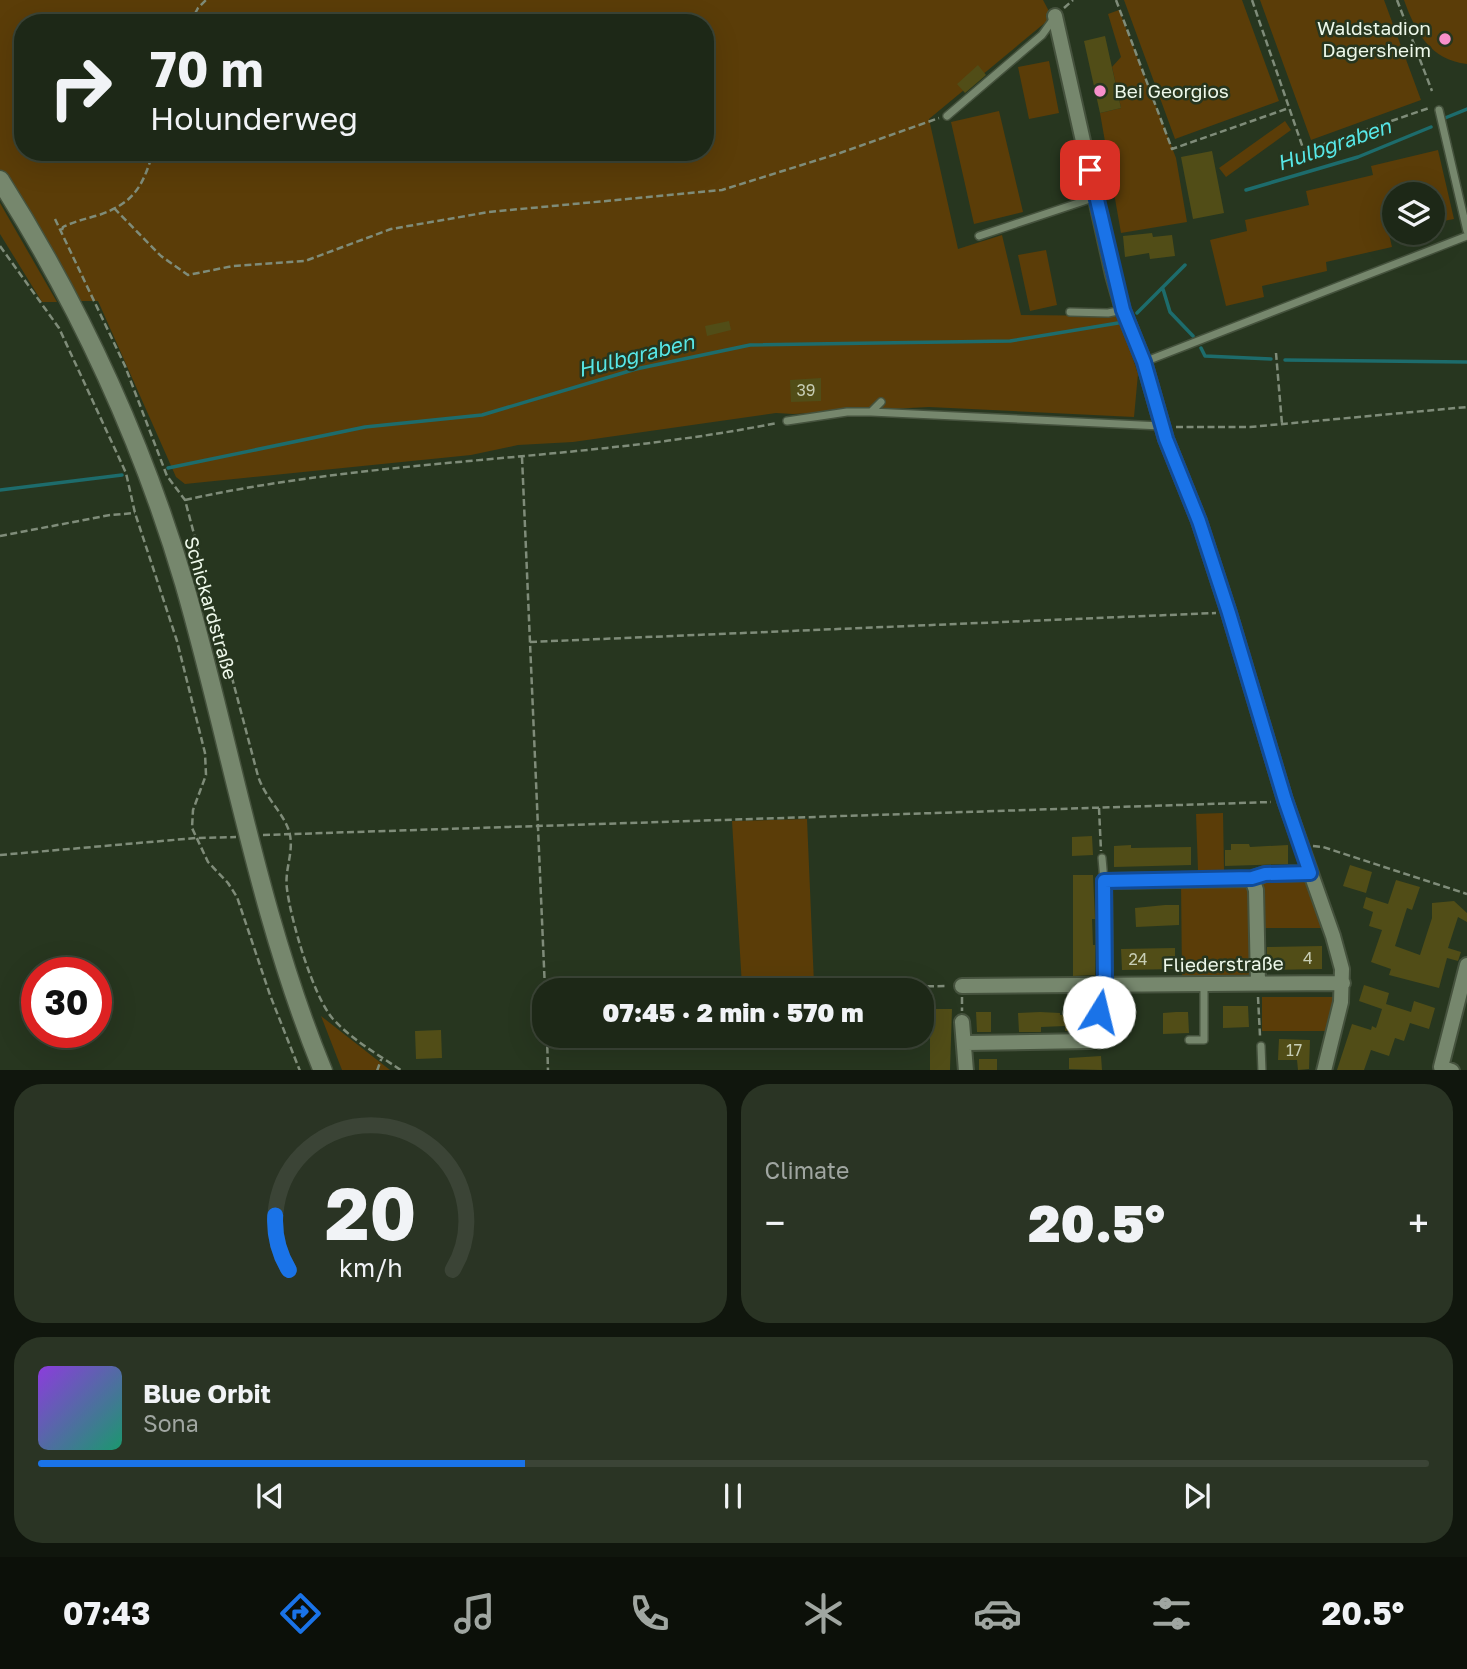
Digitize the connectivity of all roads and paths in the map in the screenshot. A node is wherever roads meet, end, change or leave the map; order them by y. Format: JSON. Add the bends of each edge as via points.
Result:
{"nodes":[{"id":1,"x":206,"y":0,"type":"edge"},
{"id":2,"x":1116,"y":0,"type":"edge"},
{"id":3,"x":1252,"y":0,"type":"edge"},
{"id":4,"x":1397,"y":0,"type":"edge"},
{"id":5,"x":195,"y":14,"type":"edge"},
{"id":6,"x":1055,"y":16,"type":"joint"},
{"id":7,"x":1432,"y":91,"type":"dead end"},
{"id":8,"x":1439,"y":107,"type":"joint"},
{"id":9,"x":1289,"y":108,"type":"junction"},
{"id":10,"x":947,"y":116,"type":"joint"},
{"id":11,"x":150,"y":161,"type":"edge"},
{"id":12,"x":0,"y":180,"type":"edge"},
{"id":13,"x":1096,"y":197,"type":"junction"},
{"id":14,"x":114,"y":208,"type":"junction"},
{"id":15,"x":55,"y":219,"type":"dead end"},
{"id":16,"x":62,"y":231,"type":"junction"},
{"id":17,"x":1467,"y":231,"type":"edge"},
{"id":18,"x":979,"y":236,"type":"dead end"},
{"id":19,"x":1467,"y":236,"type":"edge"},
{"id":20,"x":0,"y":246,"type":"edge"},
{"id":21,"x":1123,"y":310,"type":"junction"},
{"id":22,"x":1070,"y":312,"type":"dead end"},
{"id":23,"x":1276,"y":353,"type":"dead end"},
{"id":24,"x":1144,"y":362,"type":"junction"},
{"id":25,"x":881,"y":402,"type":"dead end"},
{"id":26,"x":1467,"y":407,"type":"edge"},
{"id":27,"x":871,"y":412,"type":"junction"},
{"id":28,"x":787,"y":421,"type":"joint"},
{"id":29,"x":1282,"y":424,"type":"junction"},
{"id":30,"x":1162,"y":426,"type":"junction"},
{"id":31,"x":522,"y":457,"type":"junction"},
{"id":32,"x":184,"y":500,"type":"junction"},
{"id":33,"x":135,"y":513,"type":"junction"},
{"id":34,"x":0,"y":536,"type":"edge"},
{"id":35,"x":1229,"y":613,"type":"junction"},
{"id":36,"x":530,"y":642,"type":"junction"},
{"id":37,"x":1285,"y":800,"type":"junction"},
{"id":38,"x":1099,"y":807,"type":"junction"},
{"id":39,"x":538,"y":825,"type":"junction"},
{"id":40,"x":290,"y":833,"type":"junction"},
{"id":41,"x":249,"y":836,"type":"junction"},
{"id":42,"x":196,"y":838,"type":"junction"},
{"id":43,"x":1302,"y":849,"type":"junction"},
{"id":44,"x":0,"y":855,"type":"edge"},
{"id":45,"x":1102,"y":858,"type":"joint"},
{"id":46,"x":1310,"y":873,"type":"junction"},
{"id":47,"x":1252,"y":878,"type":"junction"},
{"id":48,"x":1104,"y":881,"type":"junction"},
{"id":49,"x":1467,"y":894,"type":"edge"},
{"id":50,"x":1467,"y":965,"type":"edge"},
{"id":51,"x":544,"y":978,"type":"edge"},
{"id":52,"x":1258,"y":983,"type":"junction"},
{"id":53,"x":1343,"y":983,"type":"junction"},
{"id":54,"x":1205,"y":984,"type":"junction"},
{"id":55,"x":1105,"y":985,"type":"junction"},
{"id":56,"x":934,"y":986,"type":"edge"},
{"id":57,"x":962,"y":986,"type":"junction"},
{"id":58,"x":962,"y":1022,"type":"joint"},
{"id":59,"x":1189,"y":1040,"type":"dead end"},
{"id":60,"x":966,"y":1043,"type":"junction"},
{"id":61,"x":1261,"y":1046,"type":"joint"},
{"id":62,"x":547,"y":1048,"type":"edge"},
{"id":63,"x":382,"y":1057,"type":"junction"},
{"id":64,"x":300,"y":1070,"type":"edge"},
{"id":65,"x":323,"y":1070,"type":"edge"},
{"id":66,"x":377,"y":1070,"type":"edge"},
{"id":67,"x":401,"y":1070,"type":"edge"},
{"id":68,"x":548,"y":1070,"type":"edge"},
{"id":69,"x":966,"y":1070,"type":"edge"},
{"id":70,"x":1262,"y":1070,"type":"edge"},
{"id":71,"x":1324,"y":1070,"type":"edge"},
{"id":72,"x":1452,"y":1070,"type":"edge"}],
"edges":[{"from":1,"to":5,"type":"path"},
{"from":2,"to":9,"type":"path","via":[[1172,149]]},
{"from":3,"to":9,"type":"path"},
{"from":4,"to":7,"type":"path"},
{"from":6,"to":10,"type":"lane","via":[[1042,34]]},
{"from":6,"to":13,"type":"street"},
{"from":8,"to":9,"type":"path","via":[[1304,151]]},
{"from":8,"to":17,"type":"lane"},
{"from":10,"to":14,"type":"path","via":[[722,190],[489,212],[391,229],[305,261],[233,266],[188,275],[161,256]]},
{"from":11,"to":14,"type":"path","via":[[133,197]]},
{"from":12,"to":41,"type":"street","name":"Schickardstraße","via":[[84,330],[151,484],[194,617]]},
{"from":13,"to":18,"type":"lane"},
{"from":13,"to":21,"type":"street"},
{"from":14,"to":16,"type":"path","via":[[77,220]]},
{"from":15,"to":16,"type":"path"},
{"from":16,"to":32,"type":"path","via":[[125,366],[167,476]]},
{"from":19,"to":24,"type":"lane"},
{"from":20,"to":33,"type":"path","via":[[59,328],[126,472]]},
{"from":21,"to":22,"type":"lane"},
{"from":21,"to":24,"type":"street"},
{"from":23,"to":29,"type":"path"},
{"from":24,"to":30,"type":"street"},
{"from":25,"to":27,"type":"lane"},
{"from":26,"to":29,"type":"path"},
{"from":27,"to":28,"type":"lane"},
{"from":27,"to":30,"type":"lane"},
{"from":28,"to":31,"type":"path","via":[[667,442]]},
{"from":29,"to":30,"type":"path"},
{"from":30,"to":35,"type":"street"},
{"from":31,"to":32,"type":"path","via":[[295,481]]},
{"from":31,"to":36,"type":"path"},
{"from":32,"to":40,"type":"path","via":[[258,776]]},
{"from":33,"to":34,"type":"path"},
{"from":33,"to":42,"type":"path","via":[[170,616],[205,753],[205,783],[191,818]]},
{"from":35,"to":36,"type":"path"},
{"from":35,"to":37,"type":"street"},
{"from":36,"to":39,"type":"path"},
{"from":37,"to":38,"type":"path"},
{"from":37,"to":43,"type":"street"},
{"from":38,"to":39,"type":"path"},
{"from":38,"to":45,"type":"path"},
{"from":39,"to":40,"type":"path"},
{"from":39,"to":51,"type":"path"},
{"from":40,"to":41,"type":"path"},
{"from":40,"to":63,"type":"path","via":[[287,891],[319,995],[334,1020]]},
{"from":41,"to":42,"type":"path"},
{"from":41,"to":65,"type":"street","name":"Schickardstraße","via":[[284,963]]},
{"from":42,"to":44,"type":"path"},
{"from":42,"to":64,"type":"path","via":[[208,862],[237,897]]},
{"from":43,"to":46,"type":"street"},
{"from":43,"to":49,"type":"path","via":[[1323,847]]},
{"from":45,"to":48,"type":"lane"},
{"from":46,"to":47,"type":"street"},
{"from":46,"to":53,"type":"street","via":[[1333,936]]},
{"from":47,"to":48,"type":"street"},
{"from":47,"to":52,"type":"street"},
{"from":48,"to":55,"type":"street"},
{"from":50,"to":72,"type":"street","via":[[1441,1067]]},
{"from":52,"to":53,"type":"street","name":"Fliederstraße"},
{"from":52,"to":54,"type":"street","name":"Fliederstraße"},
{"from":52,"to":61,"type":"path"},
{"from":53,"to":71,"type":"street"},
{"from":54,"to":55,"type":"street","name":"Fliederstraße"},
{"from":54,"to":59,"type":"lane","via":[[1204,1040]]},
{"from":55,"to":57,"type":"street","name":"Fliederstraße"},
{"from":55,"to":60,"type":"street","via":[[1099,996],[1099,1028],[1090,1041]]},
{"from":56,"to":57,"type":"path"},
{"from":57,"to":58,"type":"path"},
{"from":58,"to":60,"type":"street"},
{"from":60,"to":69,"type":"street"},
{"from":61,"to":70,"type":"lane"},
{"from":62,"to":68,"type":"path"},
{"from":63,"to":66,"type":"path"},
{"from":63,"to":67,"type":"path"}]}
